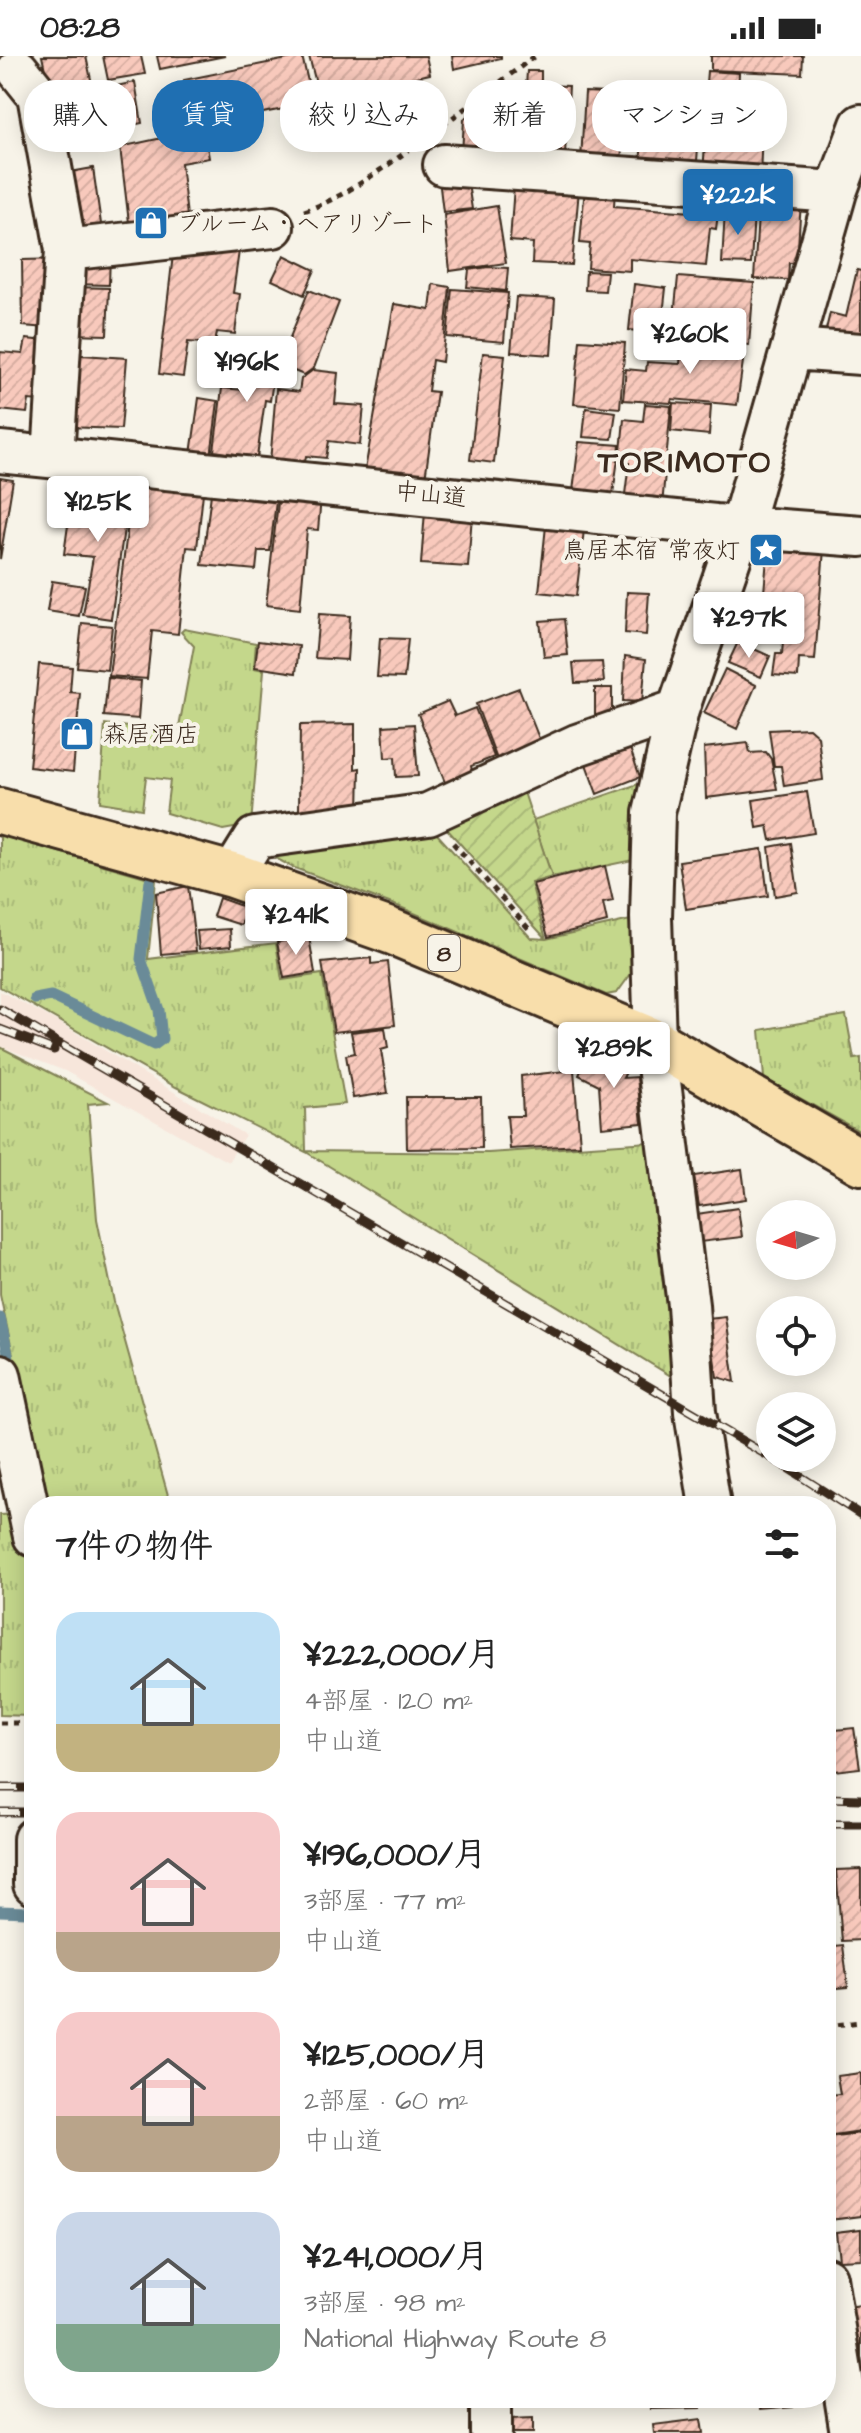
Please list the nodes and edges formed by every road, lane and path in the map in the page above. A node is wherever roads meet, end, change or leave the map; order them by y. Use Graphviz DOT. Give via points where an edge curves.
graph roads {
  1 [pos="11,65"];
  2 [pos="861,125"];
  3 [pos="444,165"];
  4 [pos="836,192"];
  5 [pos="273,227"];
  6 [pos="66,250"];
  7 [pos="793,349"];
  8 [pos="861,354"];
  9 [pos="0,452"];
  10 [pos="53,457"];
  11 [pos="741,527"];
  12 [pos="861,536"];
  13 [pos="678,710"];
  14 [pos="0,811"];
  15 [pos="428,814"];
  16 [pos="232,875"];
  17 [pos="529,929"];
  18 [pos="655,1042"];
  19 [pos="861,1162"];
  20 [pos="0,1375"];
  21 [pos="26,1496"];
  22 [pos="708,1496"];
  23 [pos="0,1723"];
  24 [pos="24,1723"];
  25 [pos="861,2022"];
  26 [pos="836,2025"];
  27 [pos="836,2340"];
  28 [pos="491,2408"];
  29 [pos="491,2433"];
  30 [pos="851,2433"];
  1 -- 6 [label="street" via="38,95"];
  2 -- 4 [label="street"];
  3 -- 4 [label="street"];
  4 -- 7 [label="street"];
  5 -- 6 [label="street"];
  6 -- 10 [label="street"];
  7 -- 8 [label="street"];
  7 -- 11 [label="street"];
  9 -- 10 [label="street, 中山道"];
  10 -- 11 [label="street, 中山道"];
  11 -- 12 [label="street, 中山道"];
  11 -- 13 [label="street"];
  13 -- 15 [label="street" via="577,745"];
  13 -- 18 [label="street" via="654,813"];
  14 -- 16 [label="highway, 8"];
  15 -- 16 [label="street" via="255,838"];
  15 -- 17 [label="path"];
  16 -- 18 [label="highway, 8" via="393,932"];
  18 -- 19 [label="highway, 8"];
  18 -- 22 [label="street"];
  20 -- 21 [label="street"];
  23 -- 24 [label="path"];
  25 -- 26 [label="path"];
  27 -- 30 [label="street"];
  28 -- 29 [label="street"];
}
